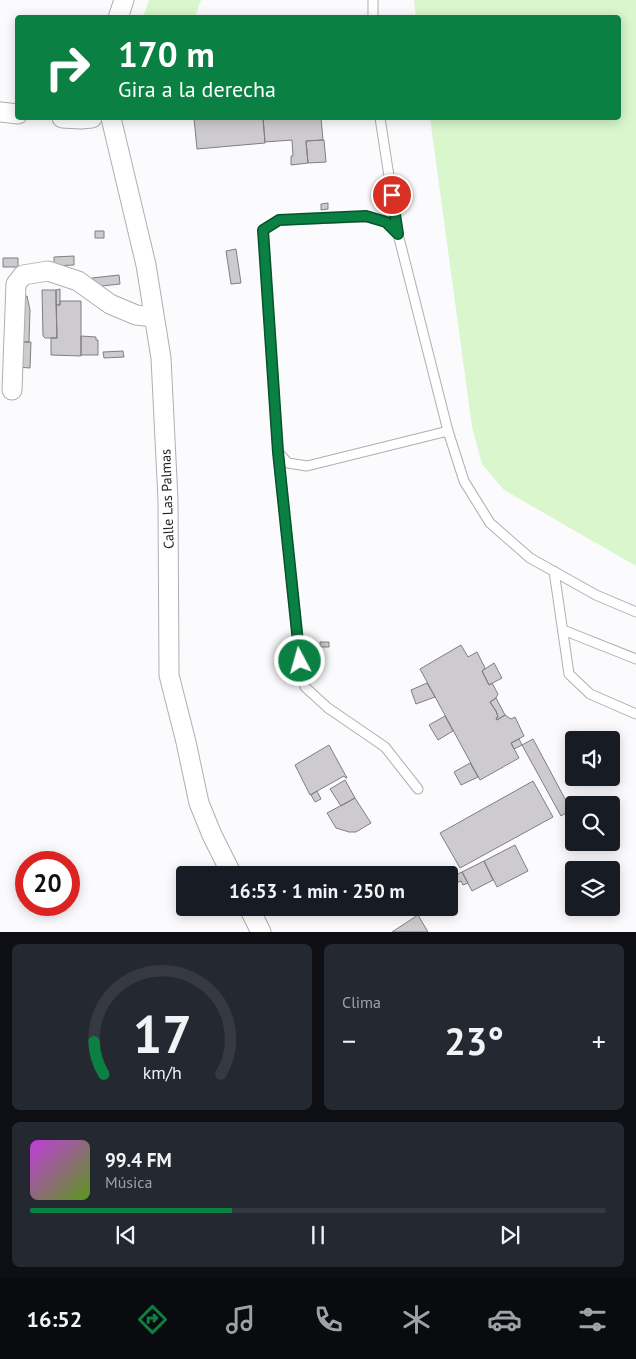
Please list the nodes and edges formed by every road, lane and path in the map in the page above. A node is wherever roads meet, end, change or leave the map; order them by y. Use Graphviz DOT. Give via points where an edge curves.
graph roads {
  1 [pos="124,0"];
  2 [pos="373,0"];
  3 [pos="119,15"];
  4 [pos="373,15"];
  5 [pos="0,112"];
  6 [pos="15,114"];
  7 [pos="111,120"];
  8 [pos="380,120"];
  9 [pos="398,234"];
  10 [pos="154,317"];
  11 [pos="12,390"];
  12 [pos="448,431"];
  13 [pos="278,452"];
  14 [pos="554,571"];
  15 [pos="636,612"];
  16 [pos="563,630"];
  17 [pos="636,659"];
  18 [pos="636,714"];
  19 [pos="418,789"];
  20 [pos="228,866"];
  21 [pos="253,916"];
  22 [pos="262,932"];
  1 -- 3 [label="street"];
  2 -- 4 [label="lane"];
  5 -- 6 [label="street"];
  7 -- 10 [label="street, Calle Las Palmas" via="146,265"];
  8 -- 9 [label="lane"];
  9 -- 12 [label="lane"];
  9 -- 13 [label="lane" via="386,222 366,216 279,220 263,230"];
  10 -- 11 [label="street" via="136,315 110,304 78,281 48,271 23,275 16,284"];
  10 -- 20 [label="street, Calle Las Palmas" via="161,358 168,500 168,675 199,803"];
  12 -- 13 [label="lane" via="307,466 288,463"];
  12 -- 14 [label="lane" via="464,481 490,523 530,558"];
  13 -- 19 [label="lane" via="305,687 328,708 385,747"];
  14 -- 15 [label="lane" via="596,595"];
  14 -- 16 [label="lane"];
  16 -- 17 [label="lane"];
  16 -- 18 [label="lane" via="570,674 590,694"];
  21 -- 22 [label="street"];
}
